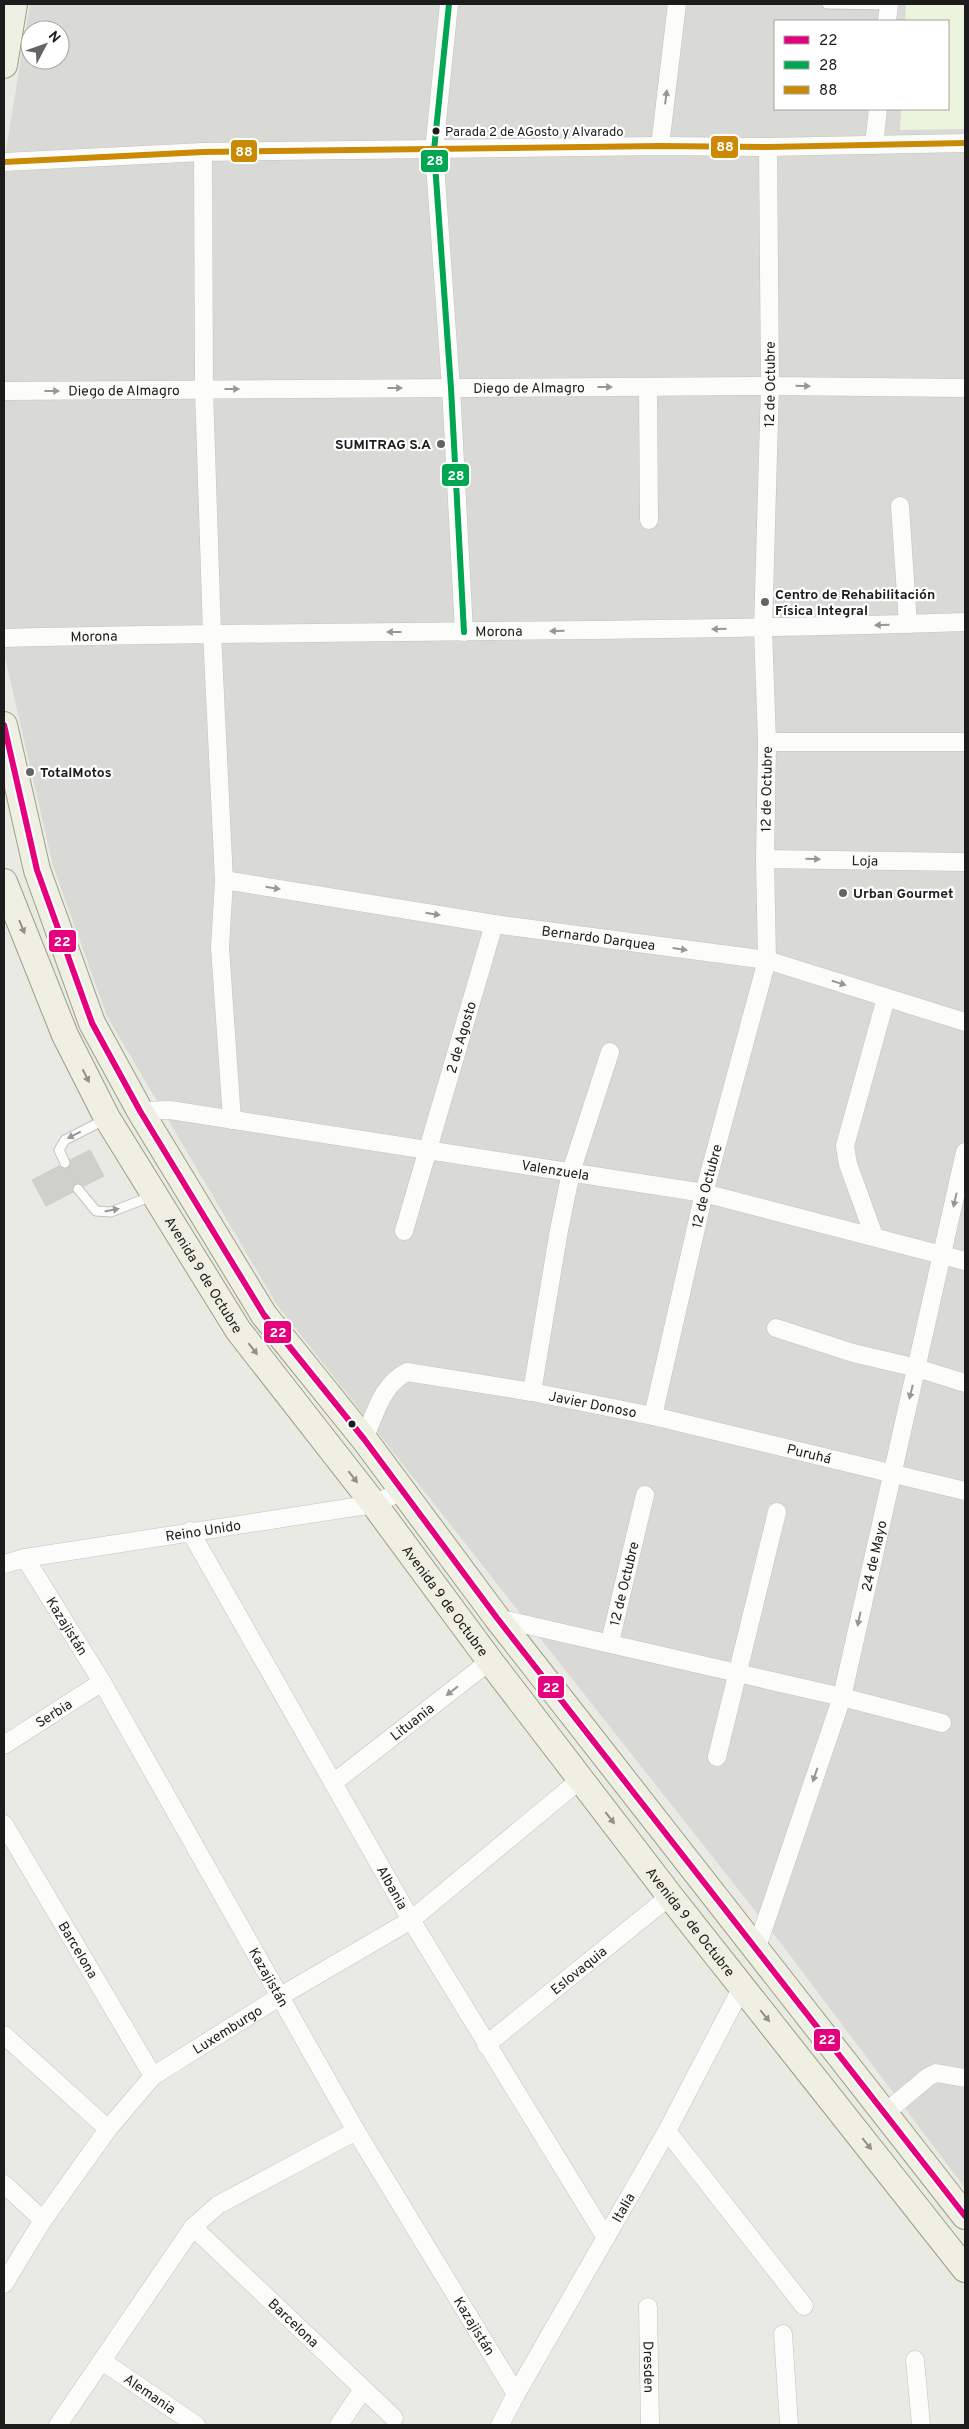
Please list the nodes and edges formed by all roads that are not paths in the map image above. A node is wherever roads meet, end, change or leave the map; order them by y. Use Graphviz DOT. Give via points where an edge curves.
graph roads {
  1 [pos="14,4"];
  2 [pos="449,4"];
  3 [pos="677,4"];
  4 [pos="827,4"];
  5 [pos="889,10"];
  6 [pos="4,65"];
  7 [pos="878,110"];
  8 [pos="965,143"];
  9 [pos="874,145"];
  10 [pos="660,146"];
  11 [pos="768,147"];
  12 [pos="434,150"];
  13 [pos="203,152"];
  14 [pos="4,162"];
  15 [pos="770,386"];
  16 [pos="648,387"];
  17 [pos="451,388"];
  18 [pos="965,388"];
  19 [pos="204,390"];
  20 [pos="4,391"];
  21 [pos="900,506"];
  22 [pos="648,520"];
  23 [pos="965,622"];
  24 [pos="908,624"];
  25 [pos="763,629"];
  26 [pos="464,632"];
  27 [pos="212,633"];
  28 [pos="4,638"];
  29 [pos="4,725"];
  30 [pos="767,742"];
  31 [pos="965,742"];
  32 [pos="765,859"];
  33 [pos="965,862"];
  34 [pos="224,880"];
  35 [pos="4,882"];
  36 [pos="494,924"];
  37 [pos="767,960"];
  38 [pos="886,998"];
  39 [pos="965,1022"];
  40 [pos="610,1052"];
  41 [pos="140,1111"];
  42 [pos="107,1118"];
  43 [pos="232,1120"];
  44 [pos="429,1150"];
  45 [pos="965,1152"];
  46 [pos="65,1162"];
  47 [pos="571,1172"];
  48 [pos="78,1189"];
  49 [pos="704,1193"];
  50 [pos="154,1195"];
  51 [pos="404,1231"];
  52 [pos="874,1236"];
  53 [pos="942,1254"];
  54 [pos="965,1261"];
  55 [pos="776,1328"];
  56 [pos="917,1368"];
  57 [pos="965,1383"];
  58 [pos="532,1392"];
  59 [pos="653,1416"];
  60 [pos="364,1439"];
  61 [pos="891,1474"];
  62 [pos="402,1491"];
  63 [pos="965,1491"];
  64 [pos="645,1495"];
  65 [pos="374,1504"];
  66 [pos="777,1512"];
  67 [pos="190,1531"];
  68 [pos="26,1558"];
  69 [pos="4,1564"];
  70 [pos="497,1618"];
  71 [pos="610,1642"];
  72 [pos="490,1661"];
  73 [pos="738,1672"];
  74 [pos="102,1682"];
  75 [pos="842,1697"];
  76 [pos="942,1723"];
  77 [pos="4,1745"];
  78 [pos="717,1757"];
  79 [pos="580,1779"];
  80 [pos="333,1783"];
  81 [pos="4,1824"];
  82 [pos="670,1896"];
  83 [pos="411,1920"];
  84 [pos="756,1950"];
  85 [pos="742,1987"];
  86 [pos="279,1997"];
  87 [pos="4,2035"];
  88 [pos="486,2045"];
  89 [pos="153,2076"];
  90 [pos="965,2078"];
  91 [pos="885,2113"];
  92 [pos="108,2130"];
  93 [pos="667,2130"];
  94 [pos="356,2131"];
  95 [pos="4,2184"];
  96 [pos="965,2216"];
  97 [pos="43,2220"];
  98 [pos="193,2227"];
  99 [pos="606,2238"];
  100 [pos="965,2269"];
  101 [pos="4,2284"];
  102 [pos="804,2306"];
  103 [pos="648,2308"];
  104 [pos="783,2334"];
  105 [pos="915,2360"];
  106 [pos="102,2361"];
  107 [pos="363,2389"];
  108 [pos="516,2394"];
  109 [pos="394,2418"];
  110 [pos="58,2425"];
  111 [pos="196,2425"];
  112 [pos="339,2425"];
  113 [pos="500,2425"];
  114 [pos="650,2425"];
  115 [pos="789,2425"];
  116 [pos="922,2425"];
  1 -- 6 [label="main road"];
  2 -- 12 [label="street"];
  10 -- 3 [label="street, one-way"];
  4 -- 5 [label="lane"];
  7 -- 9 [label="street"];
  8 -- 9 [label="street"];
  9 -- 11 [label="street"];
  10 -- 11 [label="street"];
  10 -- 12 [label="street"];
  11 -- 15 [label="street, 12 de Octubre"];
  12 -- 13 [label="street"];
  12 -- 17 [label="street"];
  13 -- 14 [label="street"];
  13 -- 19 [label="street"];
  15 -- 16 [label="street, Diego de Almagro"];
  15 -- 18 [label="street, Diego de Almagro, one-way"];
  15 -- 25 [label="street, 12 de Octubre"];
  17 -- 16 [label="street, Diego de Almagro, one-way"];
  16 -- 22 [label="street"];
  19 -- 17 [label="street, Diego de Almagro, one-way"];
  17 -- 26 [label="street"];
  20 -- 19 [label="street, Diego de Almagro, one-way"];
  19 -- 27 [label="street"];
  21 -- 24 [label="street"];
  23 -- 24 [label="street, Morona"];
  24 -- 25 [label="street, Morona, one-way"];
  25 -- 26 [label="street, Morona, one-way"];
  25 -- 30 [label="street, 12 de Octubre"];
  26 -- 27 [label="street, Morona, one-way"];
  27 -- 28 [label="street, Morona"];
  27 -- 34 [label="street"];
  29 -- 41 [label="main road" via="44,888 92,1023"];
  30 -- 31 [label="street"];
  30 -- 32 [label="street, 12 de Octubre"];
  32 -- 33 [label="street, Loja, one-way"];
  32 -- 37 [label="street, 12 de Octubre"];
  34 -- 36 [label="street, Bernardo Darquea, one-way"];
  34 -- 43 [label="street" via="220,947"];
  35 -- 42 [label="main road, Avenida 9 de Octubre, one-way" via="65,1035"];
  36 -- 37 [label="street, Bernardo Darquea, one-way"];
  36 -- 44 [label="street, 2 de Agosto"];
  37 -- 38 [label="street, Bernardo Darquea, one-way"];
  37 -- 49 [label="street, 12 de Octubre"];
  38 -- 39 [label="street, Bernardo Darquea"];
  38 -- 52 [label="street" via="845,1146 848,1164"];
  40 -- 47 [label="street"];
  41 -- 43 [label="street, Valenzuela" via="170,1110"];
  41 -- 60 [label="main road" via="264,1315"];
  42 -- 46 [label="lane, one-way" via="65,1140 59,1150"];
  42 -- 50 [label="main road, Avenida 9 de Octubre"];
  43 -- 44 [label="street, Valenzuela"];
  44 -- 47 [label="street, Valenzuela"];
  44 -- 51 [label="street, 2 de Agosto"];
  45 -- 53 [label="street, 24 de Mayo, one-way"];
  47 -- 49 [label="street, Valenzuela"];
  47 -- 58 [label="street" via="558,1230"];
  48 -- 50 [label="lane, one-way" via="96,1211 111,1212"];
  49 -- 52 [label="street, Valenzuela"];
  49 -- 59 [label="street, 12 de Octubre"];
  50 -- 65 [label="main road, Avenida 9 de Octubre, one-way" via="238,1330"];
  52 -- 53 [label="street, Valenzuela"];
  53 -- 54 [label="street, Valenzuela"];
  53 -- 56 [label="street, 24 de Mayo"];
  55 -- 56 [label="street" via="853,1353"];
  56 -- 57 [label="street"];
  56 -- 61 [label="street, 24 de Mayo, one-way"];
  58 -- 59 [label="street, Javier Donoso"];
  58 -- 60 [label="street, Javier Donoso" via="406,1372 386,1388"];
  59 -- 61 [label="street, Puruhá"];
  60 -- 62 [label="main road"];
  61 -- 63 [label="street, Puruhá"];
  61 -- 75 [label="street, 24 de Mayo, one-way"];
  62 -- 65 [label="street, Reino Unido"];
  62 -- 70 [label="main road"];
  64 -- 71 [label="street, 12 de Octubre"];
  65 -- 67 [label="street, Reino Unido"];
  65 -- 72 [label="main road, Avenida 9 de Octubre"];
  66 -- 73 [label="street"];
  67 -- 68 [label="street, Reino Unido"];
  67 -- 80 [label="street, Albania"];
  68 -- 69 [label="street, Reino Unido"];
  68 -- 74 [label="street, Kazajistán"];
  70 -- 71 [label="street"];
  70 -- 84 [label="main road"];
  71 -- 73 [label="street"];
  72 -- 79 [label="main road, Avenida 9 de Octubre"];
  72 -- 80 [label="street, Lituania, one-way"];
  73 -- 75 [label="street"];
  73 -- 78 [label="street"];
  74 -- 77 [label="street, Serbia"];
  74 -- 86 [label="street, Kazajistán"];
  75 -- 76 [label="street"];
  75 -- 84 [label="street, 24 de Mayo, one-way"];
  79 -- 82 [label="main road, Avenida 9 de Octubre, one-way"];
  79 -- 83 [label="street, Luxemburgo"];
  80 -- 83 [label="street, Albania"];
  81 -- 89 [label="street, Barcelona"];
  82 -- 85 [label="main road, Avenida 9 de Octubre"];
  82 -- 88 [label="street, Eslovaquia"];
  83 -- 86 [label="street, Luxemburgo"];
  83 -- 88 [label="street, Albania"];
  84 -- 91 [label="main road"];
  85 -- 93 [label="street, Italia"];
  85 -- 100 [label="main road, Avenida 9 de Octubre, one-way"];
  86 -- 89 [label="street, Luxemburgo"];
  86 -- 94 [label="street, Kazajistán"];
  87 -- 92 [label="street"];
  88 -- 99 [label="street, Albania"];
  89 -- 92 [label="street, Luxemburgo"];
  90 -- 91 [label="street" via="936,2073"];
  91 -- 96 [label="main road"];
  92 -- 97 [label="street, Luxemburgo"];
  93 -- 99 [label="street, Italia"];
  93 -- 102 [label="street"];
  94 -- 98 [label="street" via="218,2205"];
  94 -- 108 [label="street, Kazajistán"];
  95 -- 97 [label="street"];
  97 -- 101 [label="street, Luxemburgo"];
  98 -- 106 [label="street"];
  98 -- 107 [label="street, Barcelona"];
  99 -- 108 [label="street, Italia"];
  103 -- 114 [label="street, Dresden"];
  104 -- 115 [label="street"];
  105 -- 116 [label="street"];
  106 -- 110 [label="street"];
  106 -- 111 [label="street, Alemania"];
  107 -- 109 [label="street, Barcelona"];
  107 -- 112 [label="street"];
  108 -- 113 [label="street, Italia"];
}
